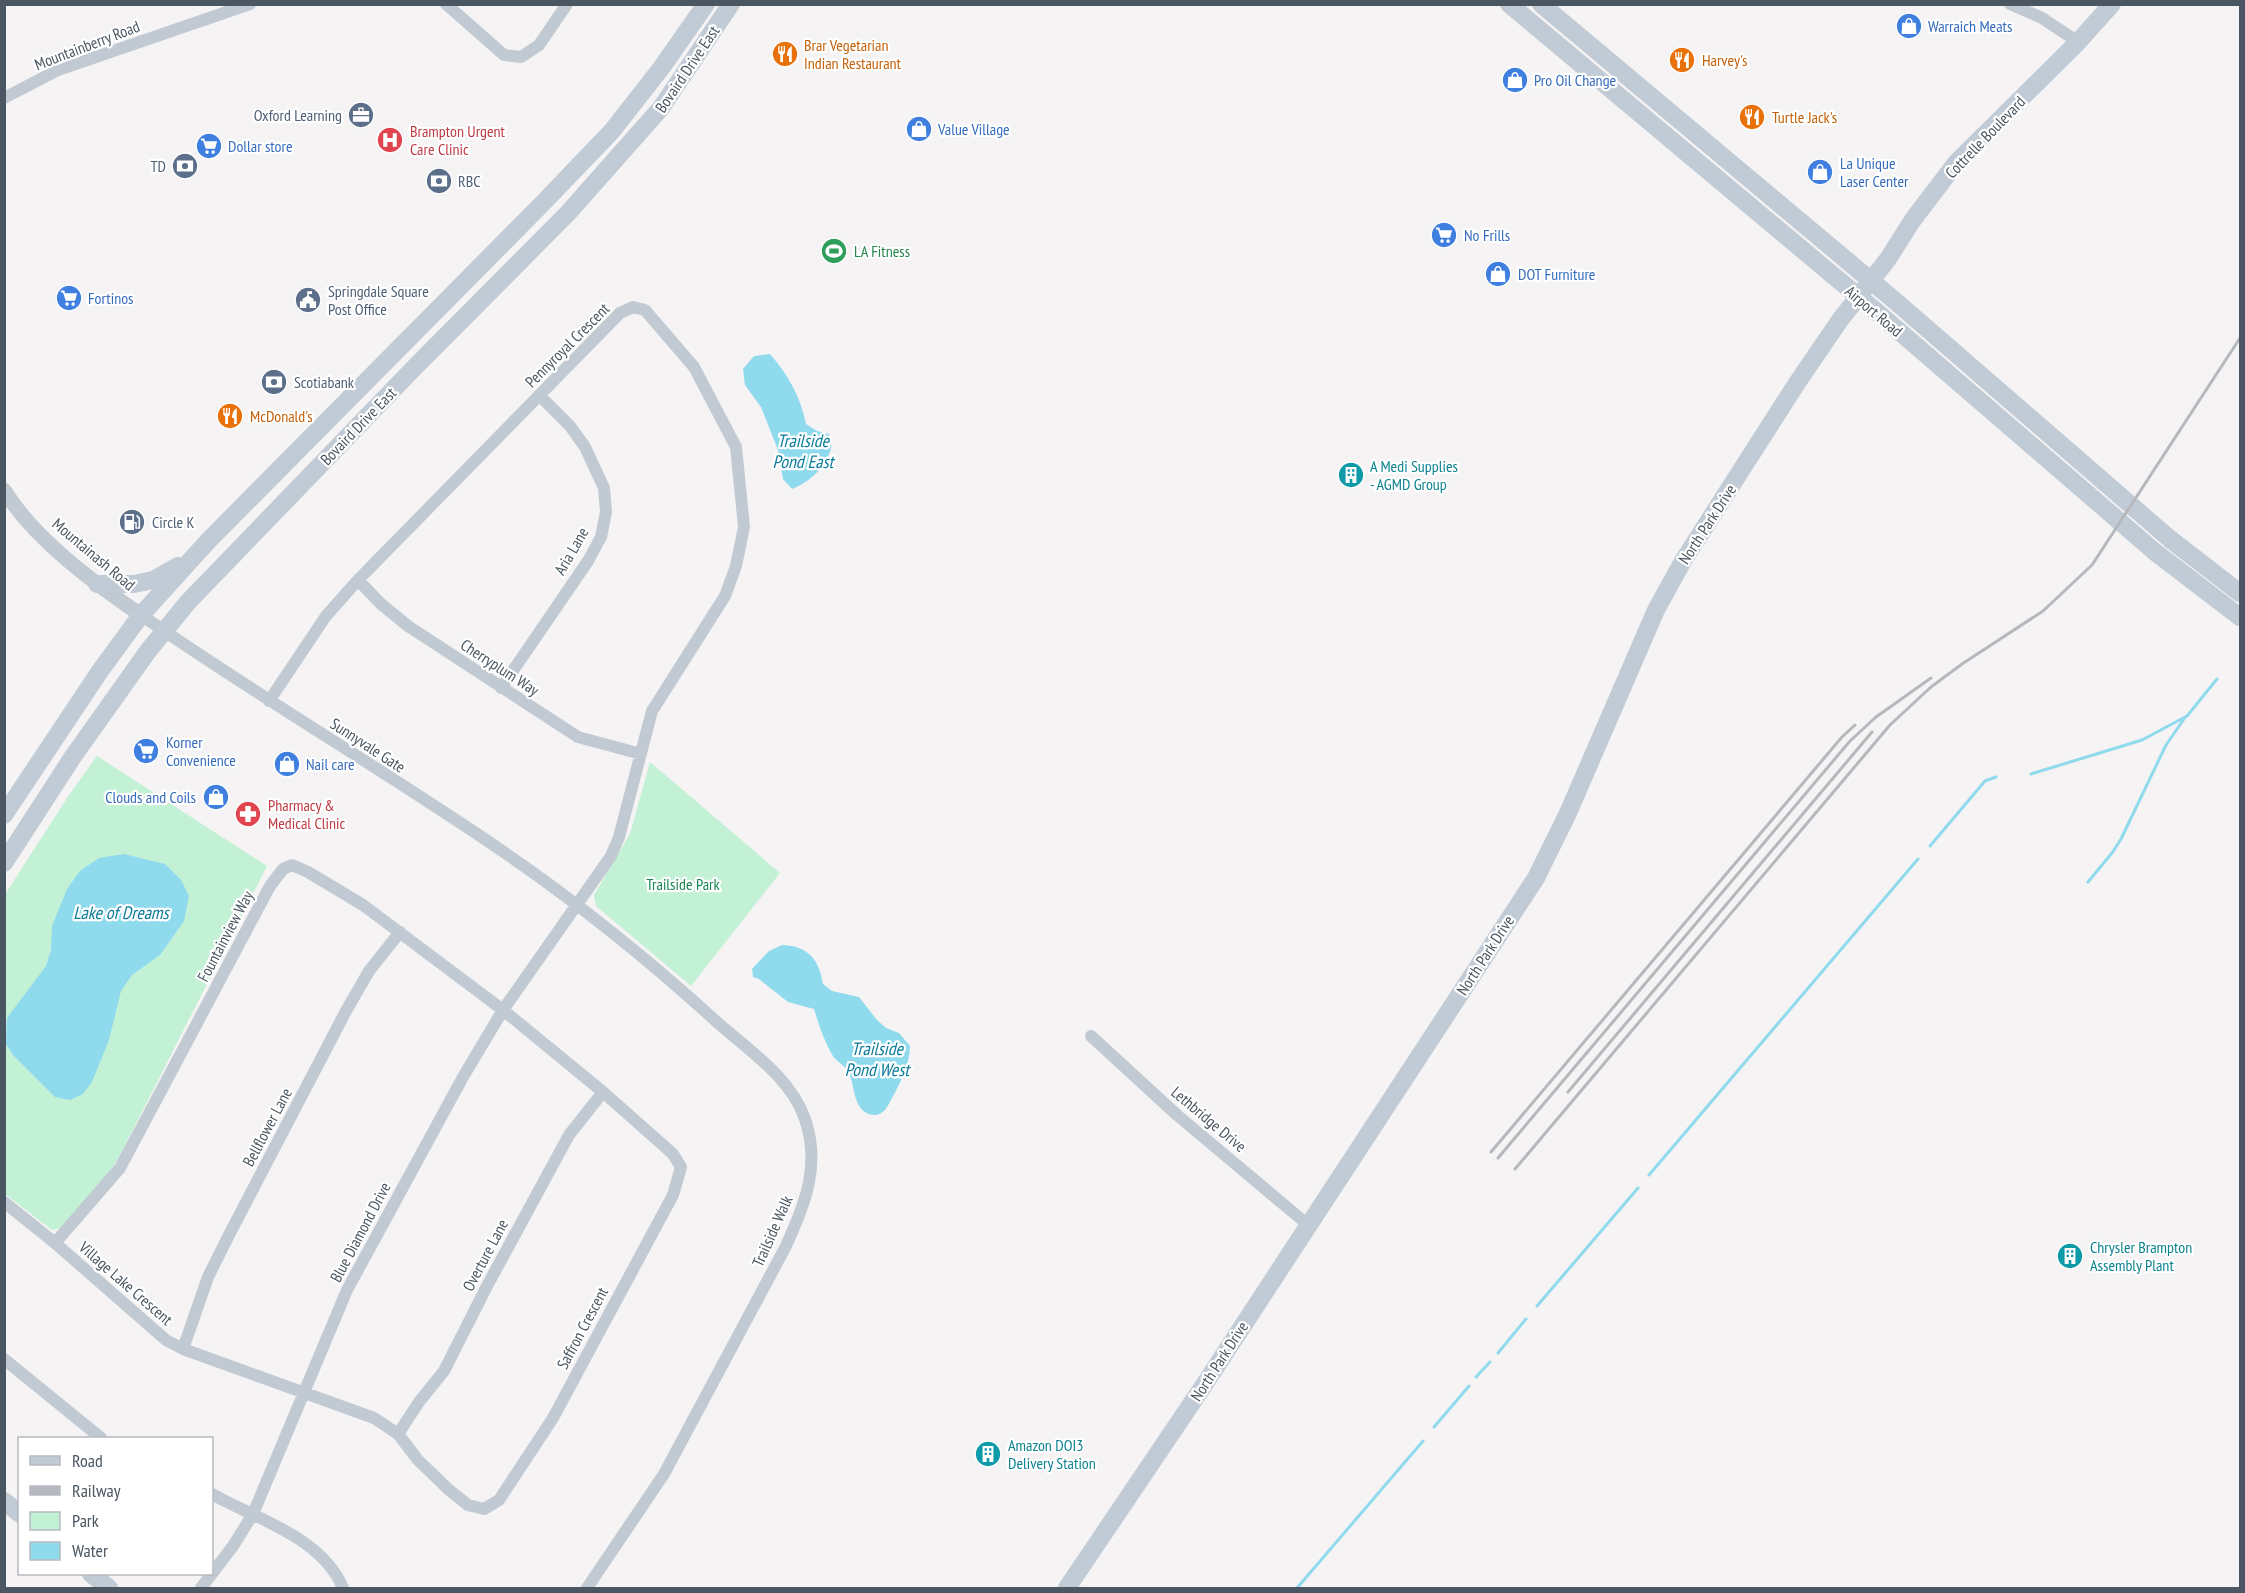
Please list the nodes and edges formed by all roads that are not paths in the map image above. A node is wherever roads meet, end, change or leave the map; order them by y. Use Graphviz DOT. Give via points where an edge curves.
graph roads {
  1 [pos="250,4"];
  2 [pos="446,4"];
  3 [pos="567,4"];
  4 [pos="706,4"];
  5 [pos="731,4"];
  6 [pos="1509,4"];
  7 [pos="1541,4"];
  8 [pos="2010,4"];
  9 [pos="2112,4"];
  10 [pos="2078,42"];
  11 [pos="4,98"];
  12 [pos="541,205"];
  13 [pos="550,232"];
  14 [pos="1871,281"];
  15 [pos="1858,297"];
  16 [pos="539,396"];
  17 [pos="4,490"];
  18 [pos="193,557"];
  19 [pos="358,580"];
  20 [pos="97,584"];
  21 [pos="2241,593"];
  22 [pos="141,615"];
  23 [pos="2241,617"];
  24 [pos="164,631"];
  25 [pos="501,688"];
  26 [pos="269,701"];
  27 [pos="641,754"];
  28 [pos="4,815"];
  29 [pos="4,863"];
  30 [pos="576,906"];
  31 [pos="400,932"];
  32 [pos="503,1010"];
  33 [pos="1091,1036"];
  34 [pos="603,1092"];
  35 [pos="4,1202"];
  36 [pos="1307,1224"];
  37 [pos="55,1243"];
  38 [pos="183,1349"];
  39 [pos="4,1359"];
  40 [pos="305,1393"];
  41 [pos="398,1434"];
  42 [pos="99,1437"];
  43 [pos="213,1494"];
  44 [pos="4,1501"];
  45 [pos="18,1512"];
  46 [pos="253,1514"];
  47 [pos="213,1572"];
  48 [pos="92,1575"];
  49 [pos="211,1575"];
  50 [pos="109,1588"];
  51 [pos="201,1588"];
  52 [pos="343,1588"];
  53 [pos="587,1588"];
  54 [pos="1067,1588"];
  1 -- 11 [label="street, Mountainberry Road" via="58,70"];
  2 -- 3 [label="street" via="504,55 522,57 539,45"];
  4 -- 12 [label="main road, Bovaird Drive East" via="662,68 612,130"];
  5 -- 13 [label="main road, Bovaird Drive East" via="645,129"];
  6 -- 15 [label="main road, Airport Road"];
  7 -- 14 [label="main road, Airport Road"];
  8 -- 10 [label="street" via="2042,18"];
  9 -- 10 [label="main road, Cottrelle Boulevard"];
  10 -- 14 [label="main road, Cottrelle Boulevard" via="1956,163"];
  12 -- 13 [label="main road"];
  12 -- 18 [label="main road, Bovaird Drive East"];
  13 -- 24 [label="main road, Bovaird Drive East" via="262,524"];
  14 -- 15 [label="main road, Cottrelle Boulevard"];
  14 -- 21 [label="main road, Airport Road" via="2154,525"];
  15 -- 23 [label="main road, Airport Road" via="2155,552"];
  15 -- 36 [label="main road, North Park Drive" via="1797,383 1683,561 1656,610 1536,878"];
  16 -- 19 [label="street, Pennyroyal Crescent"];
  16 -- 25 [label="street, Aria Lane" via="585,447 604,488 606,512 601,537 588,561"];
  16 -- 27 [label="street, Pennyroyal Crescent" via="620,313 633,307 645,310 694,367 736,447 744,527 736,566 725,596 652,711"];
  17 -- 20 [label="street, Mountainash Road" via="53,547"];
  18 -- 20 [label="main road" via="153,580"];
  18 -- 22 [label="main road, Bovaird Drive East"];
  19 -- 25 [label="street, Cherryplum Way" via="408,626"];
  19 -- 26 [label="street, Pennyroyal Crescent" via="326,616"];
  20 -- 22 [label="street, Mountainash Road"];
  22 -- 24 [label="street, Sunnyvale Gate"];
  22 -- 28 [label="main road, Bovaird Drive East"];
  24 -- 26 [label="street, Sunnyvale Gate"];
  24 -- 29 [label="main road, Bovaird Drive East" via="72,759"];
  25 -- 27 [label="street, Cherryplum Way" via="578,737"];
  26 -- 30 [label="street, Sunnyvale Gate" via="493,845"];
  27 -- 30 [label="street, Pennyroyal Crescent" via="615,847"];
  30 -- 32 [label="street, Blue Diamond Drive"];
  30 -- 53 [label="street, Trailside Walk" via="622,940 788,1085 805,1118 812,1156 803,1207 786,1246 664,1474"];
  31 -- 32 [label="street, Fountainview Way"];
  31 -- 37 [label="street, Fountainview Way" via="308,872 291,865 283,869 270,886 120,1168"];
  31 -- 38 [label="street, Bellflower Lane" via="369,971 346,1011 230,1233 208,1277"];
  32 -- 34 [label="street, Saffron Crescent"];
  32 -- 40 [label="street, Blue Diamond Drive" via="462,1077 347,1290"];
  33 -- 36 [label="street, Lethbridge Drive" via="1177,1115"];
  34 -- 41 [label="street, Overture Lane" via="569,1135 444,1371"];
  34 -- 41 [label="street, Saffron Crescent" via="673,1154 681,1172 673,1195 553,1418 499,1500 484,1509 468,1505 448,1490"];
  35 -- 37 [label="street, Village Lake Crescent"];
  36 -- 54 [label="main road, North Park Drive"];
  37 -- 38 [label="street, Village Lake Crescent" via="166,1340"];
  38 -- 40 [label="street, Village Lake Crescent"];
  39 -- 42 [label="street"];
  40 -- 41 [label="street, Saffron Crescent" via="374,1418"];
  40 -- 46 [label="street, Blue Diamond Drive"];
  43 -- 46 [label="street"];
  44 -- 45 [label="main road"];
  46 -- 47 [label="street, Blue Diamond Drive"];
  46 -- 52 [label="street" via="322,1557"];
  48 -- 50 [label="main road"];
  49 -- 51 [label="street, Blue Diamond Drive"];
}
